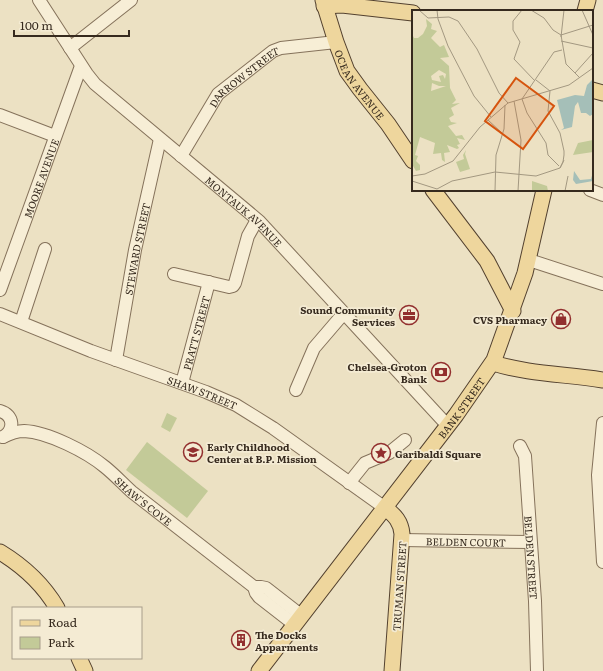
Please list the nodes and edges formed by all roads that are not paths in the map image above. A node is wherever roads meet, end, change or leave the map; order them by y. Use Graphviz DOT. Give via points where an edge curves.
graph roads {
  1 [pos="39,0"];
  2 [pos="131,0"];
  3 [pos="588,0"];
  4 [pos="323,3"];
  5 [pos="585,10"];
  6 [pos="412,13"];
  7 [pos="336,42"];
  8 [pos="70,48"];
  9 [pos="81,66"];
  10 [pos="593,90"];
  11 [pos="603,93"];
  12 [pos="0,115"];
  13 [pos="55,136"];
  14 [pos="160,139"];
  15 [pos="181,156"];
  16 [pos="412,160"];
  17 [pos="434,191"];
  18 [pos="544,191"];
  19 [pos="593,191"];
  20 [pos="603,194"];
  21 [pos="257,220"];
  22 [pos="45,249"];
  23 [pos="529,260"];
  24 [pos="174,274"];
  25 [pos="209,282"];
  26 [pos="603,284"];
  27 [pos="0,290"];
  28 [pos="513,311"];
  29 [pos="344,313"];
  30 [pos="0,314"];
  31 [pos="21,322"];
  32 [pos="116,360"];
  33 [pos="493,363"];
  34 [pos="603,380"];
  35 [pos="182,383"];
  36 [pos="296,390"];
  37 [pos="5,414"];
  38 [pos="603,423"];
  39 [pos="448,426"];
  40 [pos="24,431"];
  41 [pos="2,438"];
  42 [pos="405,440"];
  43 [pos="520,446"];
  44 [pos="349,483"];
  45 [pos="385,508"];
  46 [pos="402,540"];
  47 [pos="530,542"];
  48 [pos="0,552"];
  49 [pos="603,562"];
  50 [pos="56,607"];
  51 [pos="298,620"];
  52 [pos="79,659"];
  53 [pos="85,671"];
  54 [pos="259,671"];
  55 [pos="392,671"];
  56 [pos="537,671"];
  1 -- 8 [label="street, MONTAUK AVENUE"];
  2 -- 8 [label="street"];
  3 -- 5 [label="main road"];
  4 -- 6 [label="main road"];
  4 -- 7 [label="main road, OCEAN AVENUE"];
  7 -- 15 [label="street, DARROW STREET" via="273,51 218,94"];
  7 -- 16 [label="main road, OCEAN AVENUE" via="350,76"];
  8 -- 9 [label="street, MONTAUK AVENUE"];
  9 -- 13 [label="street, MOORE AVENUE"];
  9 -- 14 [label="street, MONTAUK AVENUE" via="99,89"];
  10 -- 11 [label="main road"];
  12 -- 13 [label="street"];
  13 -- 27 [label="street, MOORE AVENUE"];
  14 -- 15 [label="street, MONTAUK AVENUE"];
  14 -- 32 [label="street, STEWARD STREET" via="135,250"];
  15 -- 21 [label="street, MONTAUK AVENUE"];
  17 -- 28 [label="main road" via="486,261"];
  18 -- 23 [label="main road, BANK STREET"];
  19 -- 20 [label="street"];
  21 -- 25 [label="street" via="248,236 234,285 230,287"];
  21 -- 29 [label="street, MONTAUK AVENUE"];
  22 -- 31 [label="street"];
  23 -- 26 [label="street"];
  23 -- 28 [label="main road, BANK STREET"];
  24 -- 25 [label="street"];
  25 -- 35 [label="street, PRATT STREET"];
  28 -- 33 [label="main road, BANK STREET"];
  29 -- 36 [label="street" via="314,348"];
  29 -- 39 [label="street, MONTAUK AVENUE"];
  30 -- 31 [label="street, SHAW STREET"];
  31 -- 32 [label="street, SHAW STREET"];
  32 -- 35 [label="street, SHAW STREET"];
  33 -- 34 [label="main road" via="510,368"];
  33 -- 39 [label="main road, BANK STREET"];
  35 -- 44 [label="street, SHAW STREET" via="221,398 251,414"];
  37 -- 40 [label="street, SHAW'S COVE"];
  37 -- 41 [label="street" via="12,425"];
  38 -- 49 [label="street" via="598,475"];
  39 -- 45 [label="main road, BANK STREET"];
  40 -- 41 [label="street, SHAW'S COVE"];
  40 -- 51 [label="street, SHAW'S COVE" via="52,438 92,458 254,587 266,588"];
  42 -- 44 [label="street" via="389,453 365,463"];
  43 -- 47 [label="street, BELDEN STREET" via="525,456"];
  44 -- 45 [label="street, SHAW STREET"];
  45 -- 46 [label="main road, TRUMAN STREET" via="400,523"];
  45 -- 51 [label="main road, BANK STREET"];
  46 -- 47 [label="street, BELDEN COURT"];
  46 -- 55 [label="main road, TRUMAN STREET"];
  47 -- 56 [label="street, BELDEN STREET"];
  48 -- 50 [label="main road" via="34,578"];
  51 -- 54 [label="main road, BANK STREET"];
  52 -- 53 [label="main road"];
}
